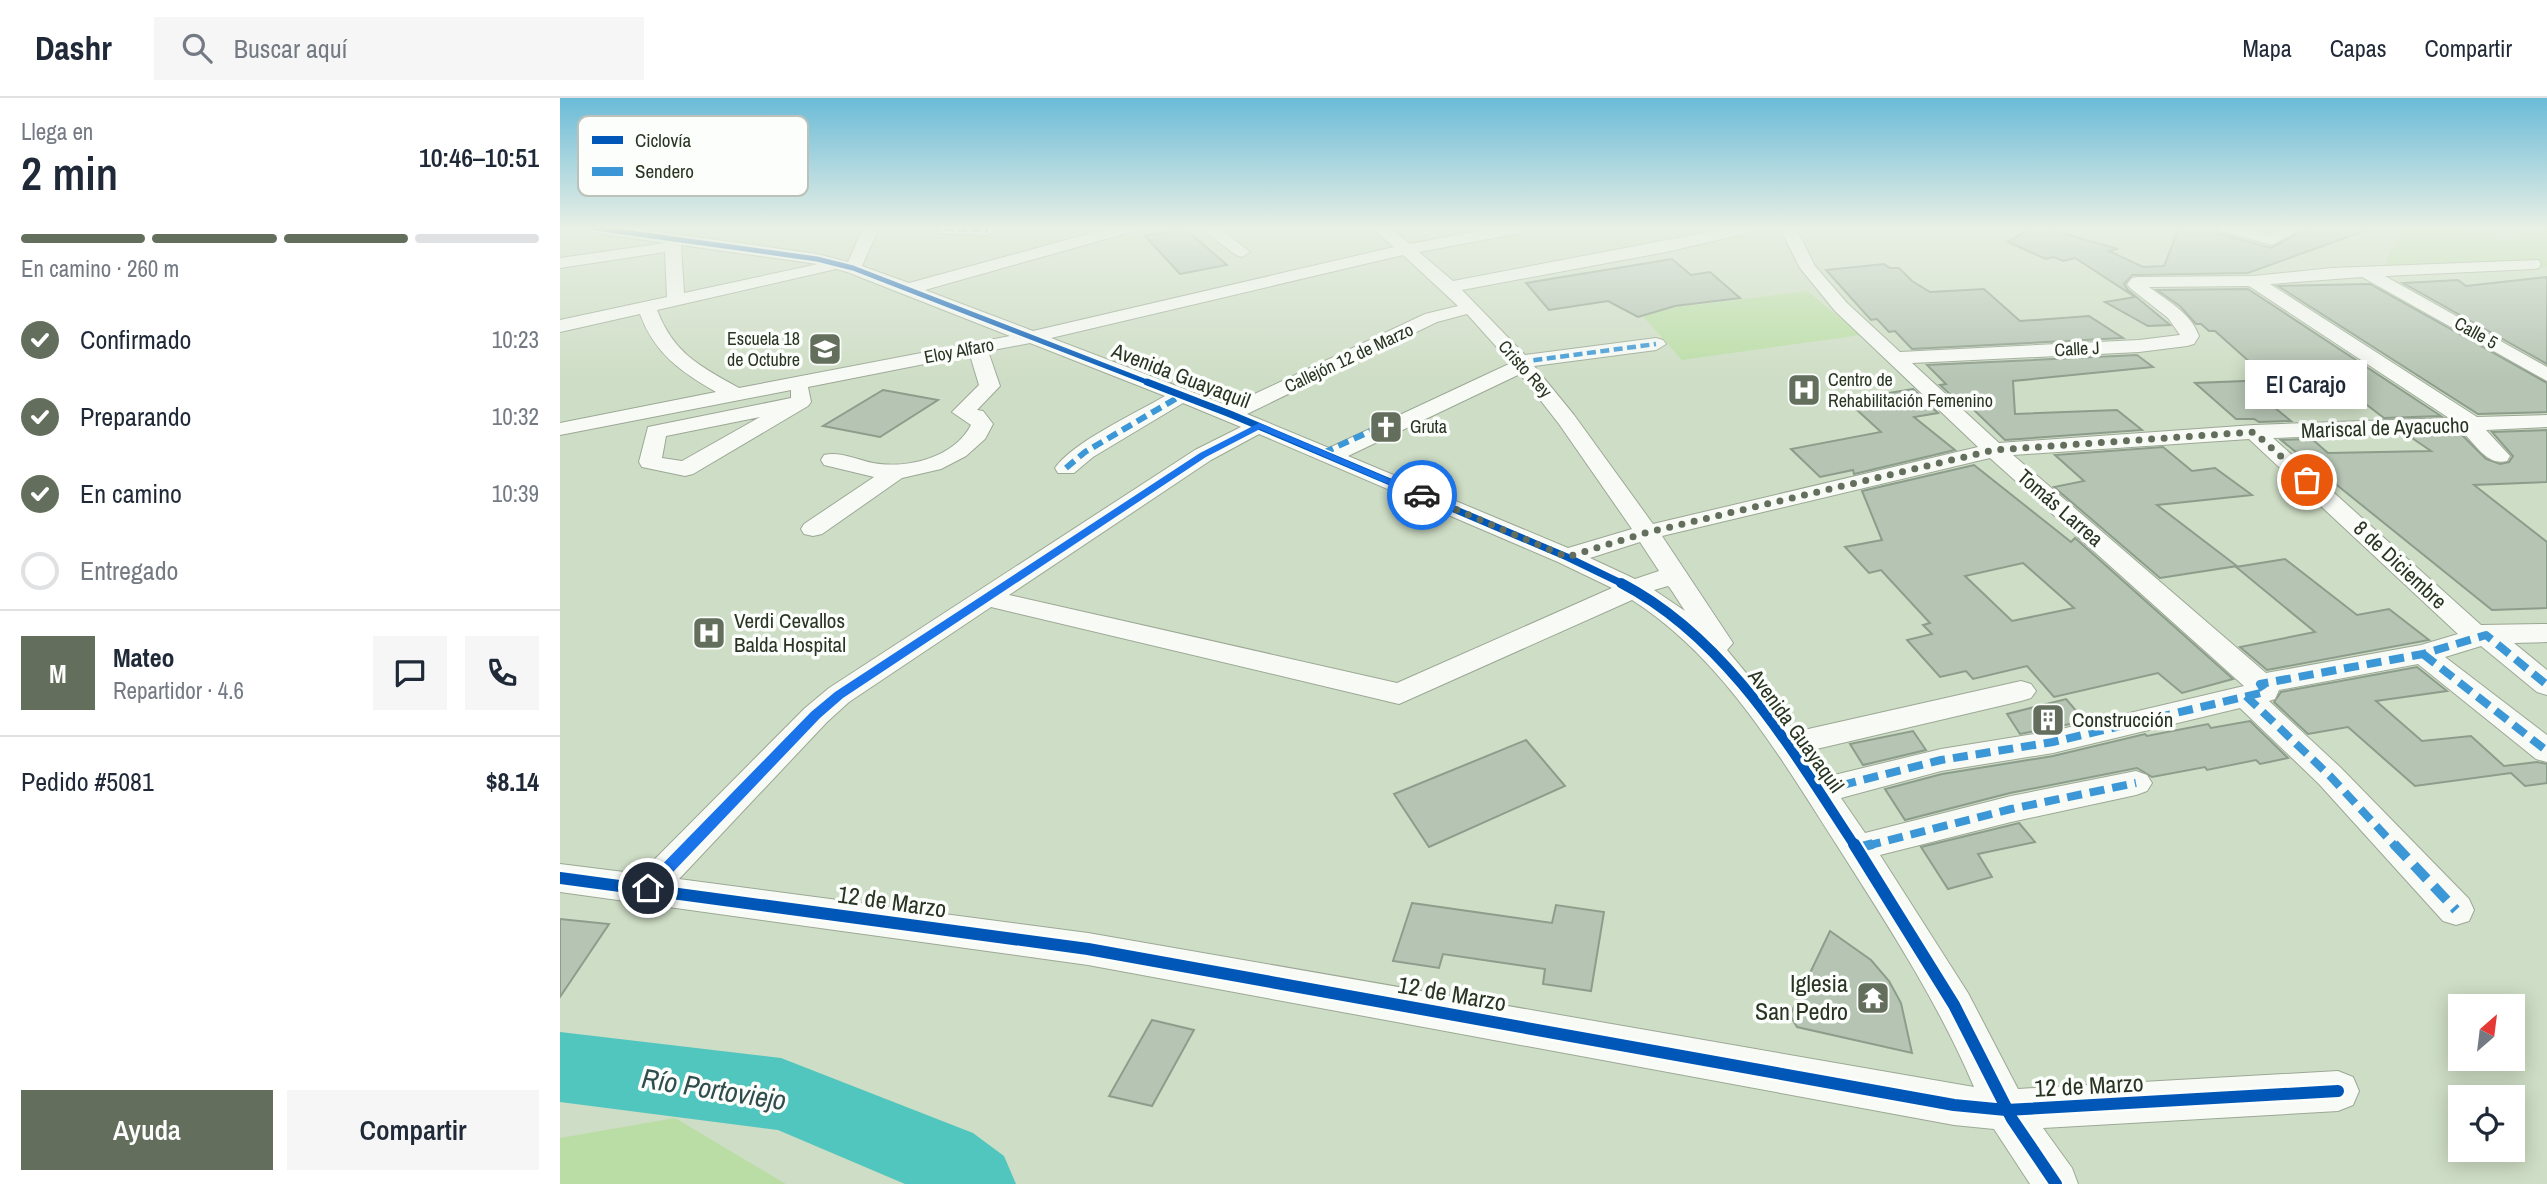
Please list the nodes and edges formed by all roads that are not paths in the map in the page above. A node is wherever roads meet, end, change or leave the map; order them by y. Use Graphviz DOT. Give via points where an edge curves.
graph roads {
  1 [pos="673,279"];
  2 [pos="787,279"];
  3 [pos="881,279"];
  4 [pos="945,279"];
  5 [pos="1281,279"];
  6 [pos="1441,279"];
  7 [pos="1495,279"];
  8 [pos="1816,279"];
  9 [pos="2276,279"];
  10 [pos="2378,279"];
  11 [pos="2253,281"];
  12 [pos="1450,287"];
  13 [pos="908,289"];
  14 [pos="676,302"];
  15 [pos="647,308"];
  16 [pos="1470,308"];
  17 [pos="560,326"];
  18 [pos="1032,337"];
  19 [pos="1656,344"];
  20 [pos="977,348"];
  21 [pos="1894,358"];
  22 [pos="1521,364"];
  23 [pos="2547,375"];
  24 [pos="801,392"];
  25 [pos="736,394"];
  26 [pos="1182,395"];
  27 [pos="1230,414"];
  28 [pos="2547,421"];
  29 [pos="2472,425"];
  30 [pos="1259,426"];
  31 [pos="560,429"];
  32 [pos="2254,432"];
  33 [pos="1994,450"];
  34 [pos="1326,454"];
  35 [pos="2499,456"];
  36 [pos="832,460"];
  37 [pos="1066,468"];
  38 [pos="897,472"];
  39 [pos="813,529"];
  40 [pos="1645,533"];
  41 [pos="1567,557"];
  42 [pos="1674,575"];
  43 [pos="1633,589"];
  44 [pos="987,598"];
  45 [pos="2547,633"];
  46 [pos="2486,635"];
  47 [pos="2423,654"];
  48 [pos="2547,685"];
  49 [pos="2253,690"];
  50 [pos="2021,691"];
  51 [pos="1759,704"];
  52 [pos="1788,745"];
  53 [pos="2547,751"];
  54 [pos="2136,783"];
  55 [pos="1819,791"];
  56 [pos="1857,848"];
  57 [pos="560,878"];
  58 [pos="648,888"];
  59 [pos="2456,910"];
  60 [pos="2338,1091"];
  61 [pos="2006,1110"];
  62 [pos="2056,1184"];
  1 -- 14 [label="street"];
  2 -- 14 [label="street"];
  3 -- 13 [label="street, Avenida Guayaquil"];
  4 -- 13 [label="street"];
  5 -- 18 [label="street, Eloy Alfaro"];
  6 -- 12 [label="street, Cristo Rey"];
  7 -- 12 [label="street"];
  8 -- 21 [label="street, Tomás Larrea"];
  9 -- 11 [label="street"];
  10 -- 23 [label="street, Calle 5"];
  11 -- 21 [label="street, Calle J" via="2137,282 2184,322 2190,336 2187,340"];
  11 -- 29 [label="street"];
  12 -- 16 [label="street, Cristo Rey"];
  13 -- 18 [label="street, Avenida Guayaquil"];
  14 -- 15 [label="street"];
  15 -- 17 [label="street"];
  15 -- 25 [label="street" via="665,349"];
  16 -- 22 [label="street, Cristo Rey"];
  16 -- 27 [label="street, Callejón 12 de Marzo" via="1431,318"];
  18 -- 20 [label="street, Eloy Alfaro"];
  18 -- 26 [label="street, Avenida Guayaquil"];
  19 -- 22 [label="street"];
  20 -- 24 [label="street, Eloy Alfaro"];
  20 -- 38 [label="street" via="990,386 963,412 982,424 979,435 954,455"];
  21 -- 33 [label="street, Tomás Larrea"];
  22 -- 34 [label="street"];
  22 -- 40 [label="street, Cristo Rey" via="1552,399"];
  24 -- 24 [label="street" via="685,469 650,462 656,432"];
  24 -- 25 [label="street, Eloy Alfaro"];
  25 -- 31 [label="street, Eloy Alfaro"];
  26 -- 27 [label="street, Avenida Guayaquil"];
  26 -- 37 [label="street"];
  27 -- 30 [label="street, Avenida Guayaquil"];
  28 -- 29 [label="street, Mariscal de Ayacucho"];
  29 -- 32 [label="street, Mariscal de Ayacucho" via="2392,428 2396,445 2314,448 2288,431"];
  29 -- 35 [label="street"];
  30 -- 34 [label="street, Avenida Guayaquil"];
  30 -- 44 [label="street" via="1203,455"];
  32 -- 33 [label="street, Mariscal de Ayacucho"];
  32 -- 46 [label="street, 8 de Diciembre" via="2472,632"];
  33 -- 40 [label="street, Mariscal de Ayacucho"];
  33 -- 49 [label="street, Tomás Larrea"];
  34 -- 41 [label="street, Avenida Guayaquil"];
  36 -- 38 [label="street"];
  38 -- 39 [label="street"];
  40 -- 41 [label="street, Mariscal de Ayacucho"];
  40 -- 42 [label="street, Cristo Rey"];
  41 -- 43 [label="street, Avenida Guayaquil"];
  42 -- 43 [label="street"];
  42 -- 51 [label="street, Cristo Rey"];
  43 -- 44 [label="street" via="1399,694"];
  43 -- 51 [label="street, Avenida Guayaquil" via="1704,644"];
  44 -- 58 [label="street" via="839,695"];
  45 -- 46 [label="street"];
  46 -- 47 [label="street"];
  46 -- 48 [label="street, 8 de Diciembre"];
  47 -- 49 [label="street"];
  47 -- 53 [label="street"];
  49 -- 55 [label="street" via="2053,741 1941,760"];
  49 -- 59 [label="street, Tomás Larrea"];
  50 -- 52 [label="street"];
  51 -- 52 [label="street, Avenida Guayaquil"];
  52 -- 55 [label="street, Avenida Guayaquil"];
  54 -- 56 [label="street"];
  55 -- 56 [label="street, Avenida Guayaquil"];
  56 -- 61 [label="street, Avenida Guayaquil" via="1973,1039"];
  57 -- 58 [label="street, 12 de Marzo"];
  58 -- 61 [label="street, 12 de Marzo" via="1088,949 1927,1101"];
  60 -- 61 [label="street, 12 de Marzo"];
  61 -- 62 [label="street, Avenida Guayaquil"];
}
